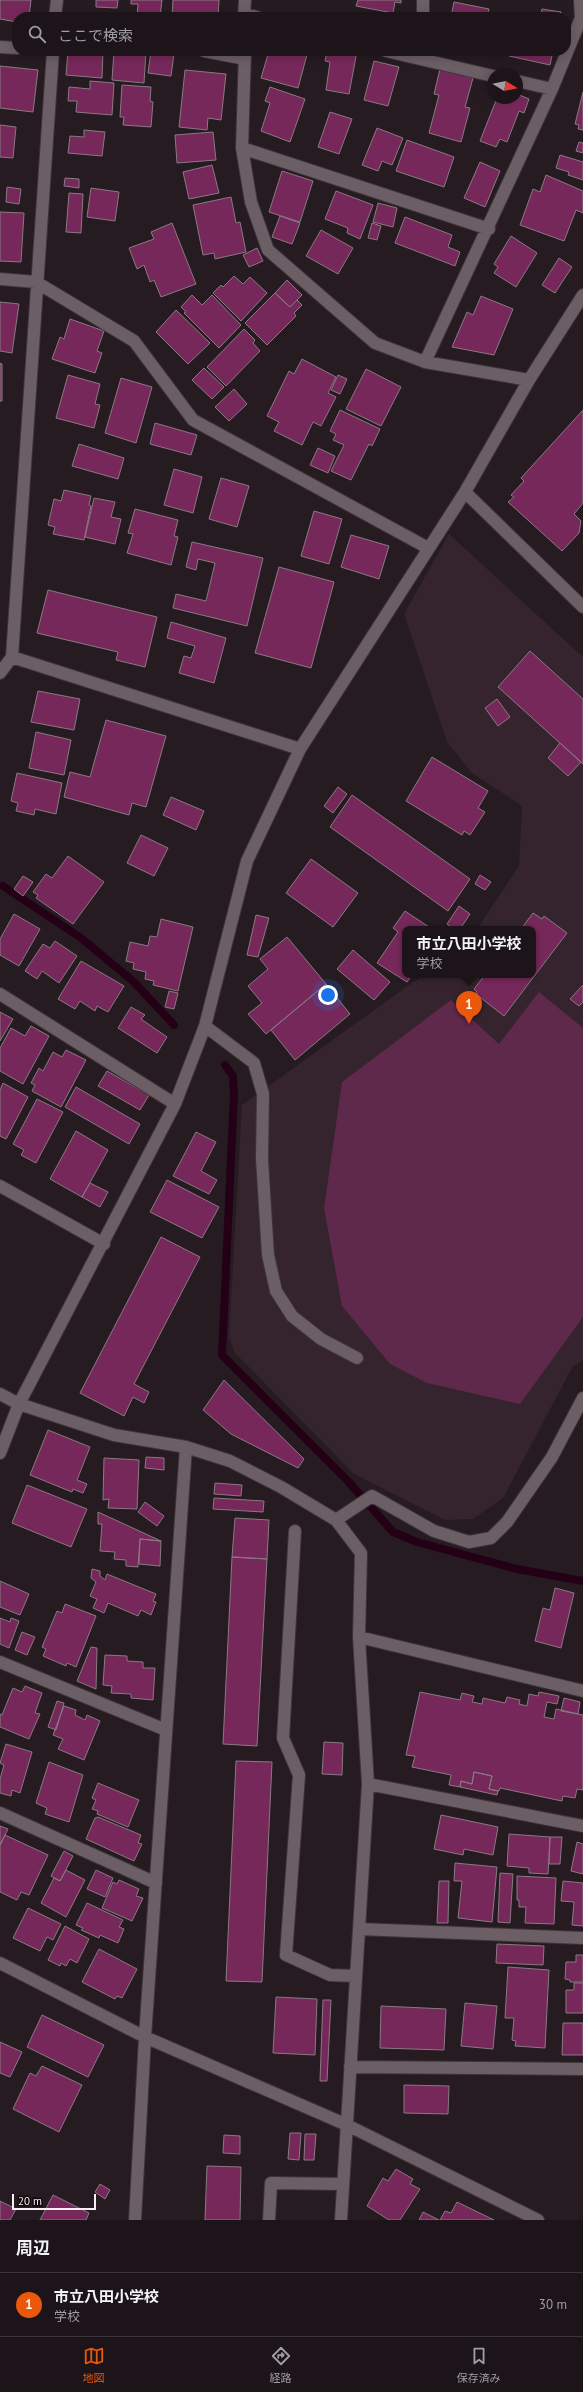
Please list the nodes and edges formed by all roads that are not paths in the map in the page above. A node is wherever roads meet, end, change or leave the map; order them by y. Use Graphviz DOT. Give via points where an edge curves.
graph roads {
  1 [pos="57,0"];
  2 [pos="245,0"];
  3 [pos="423,0"];
  4 [pos="580,0"];
  5 [pos="56,12"];
  6 [pos="244,12"];
  7 [pos="423,12"];
  8 [pos="571,41"];
  9 [pos="0,47"];
  10 [pos="12,48"];
  11 [pos="49,56"];
  12 [pos="245,56"];
  13 [pos="422,56"];
  14 [pos="565,56"];
  15 [pos="487,74"];
  16 [pos="523,83"];
  17 [pos="552,89"];
  18 [pos="242,148"];
  19 [pos="489,228"];
  20 [pos="0,278"];
  21 [pos="36,282"];
  22 [pos="583,295"];
  23 [pos="425,362"];
  24 [pos="529,380"];
  25 [pos="465,492"];
  26 [pos="428,548"];
  27 [pos="583,607"];
  28 [pos="12,657"];
  29 [pos="0,673"];
  30 [pos="300,749"];
  31 [pos="0,994"];
  32 [pos="206,1026"];
  33 [pos="175,1104"];
  34 [pos="0,1186"];
  35 [pos="104,1244"];
  36 [pos="357,1358"];
  37 [pos="0,1394"];
  38 [pos="583,1398"];
  39 [pos="19,1404"];
  40 [pos="186,1447"];
  41 [pos="0,1452"];
  42 [pos="336,1520"];
  43 [pos="295,1531"];
  44 [pos="360,1637"];
  45 [pos="0,1662"];
  46 [pos="583,1691"];
  47 [pos="166,1730"];
  48 [pos="368,1784"];
  49 [pos="0,1813"];
  50 [pos="583,1826"];
  51 [pos="156,1883"];
  52 [pos="359,1930"];
  53 [pos="583,1938"];
  54 [pos="0,1963"];
  55 [pos="356,1976"];
  56 [pos="145,2036"];
  57 [pos="350,2067"];
  58 [pos="583,2069"];
  59 [pos="347,2125"];
  60 [pos="343,2184"];
  61 [pos="135,2220"];
  62 [pos="270,2220"];
  63 [pos="341,2220"];
  64 [pos="538,2220"];
  1 -- 5 [label="street"];
  2 -- 6 [label="street"];
  3 -- 7 [label="street"];
  4 -- 8 [label="street" via="580,18"];
  9 -- 10 [label="street"];
  11 -- 21 [label="street"];
  12 -- 18 [label="street"];
  13 -- 15 [label="street"];
  14 -- 17 [label="street"];
  16 -- 17 [label="street"];
  17 -- 19 [label="street"];
  18 -- 19 [label="street"];
  18 -- 23 [label="street" via="251,202 268,250 375,343"];
  19 -- 23 [label="street"];
  20 -- 21 [label="street"];
  21 -- 26 [label="street" via="134,341 193,420"];
  21 -- 28 [label="street"];
  22 -- 24 [label="street"];
  23 -- 24 [label="street"];
  24 -- 25 [label="street"];
  25 -- 26 [label="street"];
  25 -- 27 [label="street"];
  26 -- 30 [label="street"];
  28 -- 29 [label="street"];
  28 -- 30 [label="street"];
  30 -- 32 [label="street" via="247,861"];
  31 -- 33 [label="street"];
  32 -- 33 [label="street"];
  32 -- 36 [label="street" via="254,1063 263,1094 262,1166 268,1255 276,1291 292,1316 321,1339"];
  33 -- 35 [label="street"];
  34 -- 35 [label="street"];
  35 -- 39 [label="street"];
  37 -- 39 [label="street"];
  38 -- 42 [label="street" via="552,1457 507,1522 491,1538 470,1542 434,1532 372,1496"];
  39 -- 40 [label="street" via="114,1435"];
  39 -- 41 [label="street"];
  40 -- 42 [label="street" via="230,1462 281,1487"];
  40 -- 47 [label="street"];
  42 -- 44 [label="street" via="362,1553"];
  43 -- 55 [label="street" via="283,1738 299,1775 286,1955 330,1975"];
  44 -- 46 [label="street"];
  44 -- 48 [label="street"];
  45 -- 47 [label="street"];
  47 -- 51 [label="street"];
  48 -- 50 [label="street"];
  48 -- 52 [label="street"];
  49 -- 51 [label="street"];
  51 -- 56 [label="street"];
  52 -- 53 [label="street"];
  52 -- 55 [label="street"];
  54 -- 56 [label="street"];
  55 -- 57 [label="street"];
  56 -- 59 [label="street"];
  56 -- 61 [label="street"];
  57 -- 58 [label="street"];
  57 -- 59 [label="street"];
  59 -- 60 [label="street"];
  59 -- 64 [label="street"];
  60 -- 62 [label="street" via="271,2183"];
  60 -- 63 [label="street"];
}
